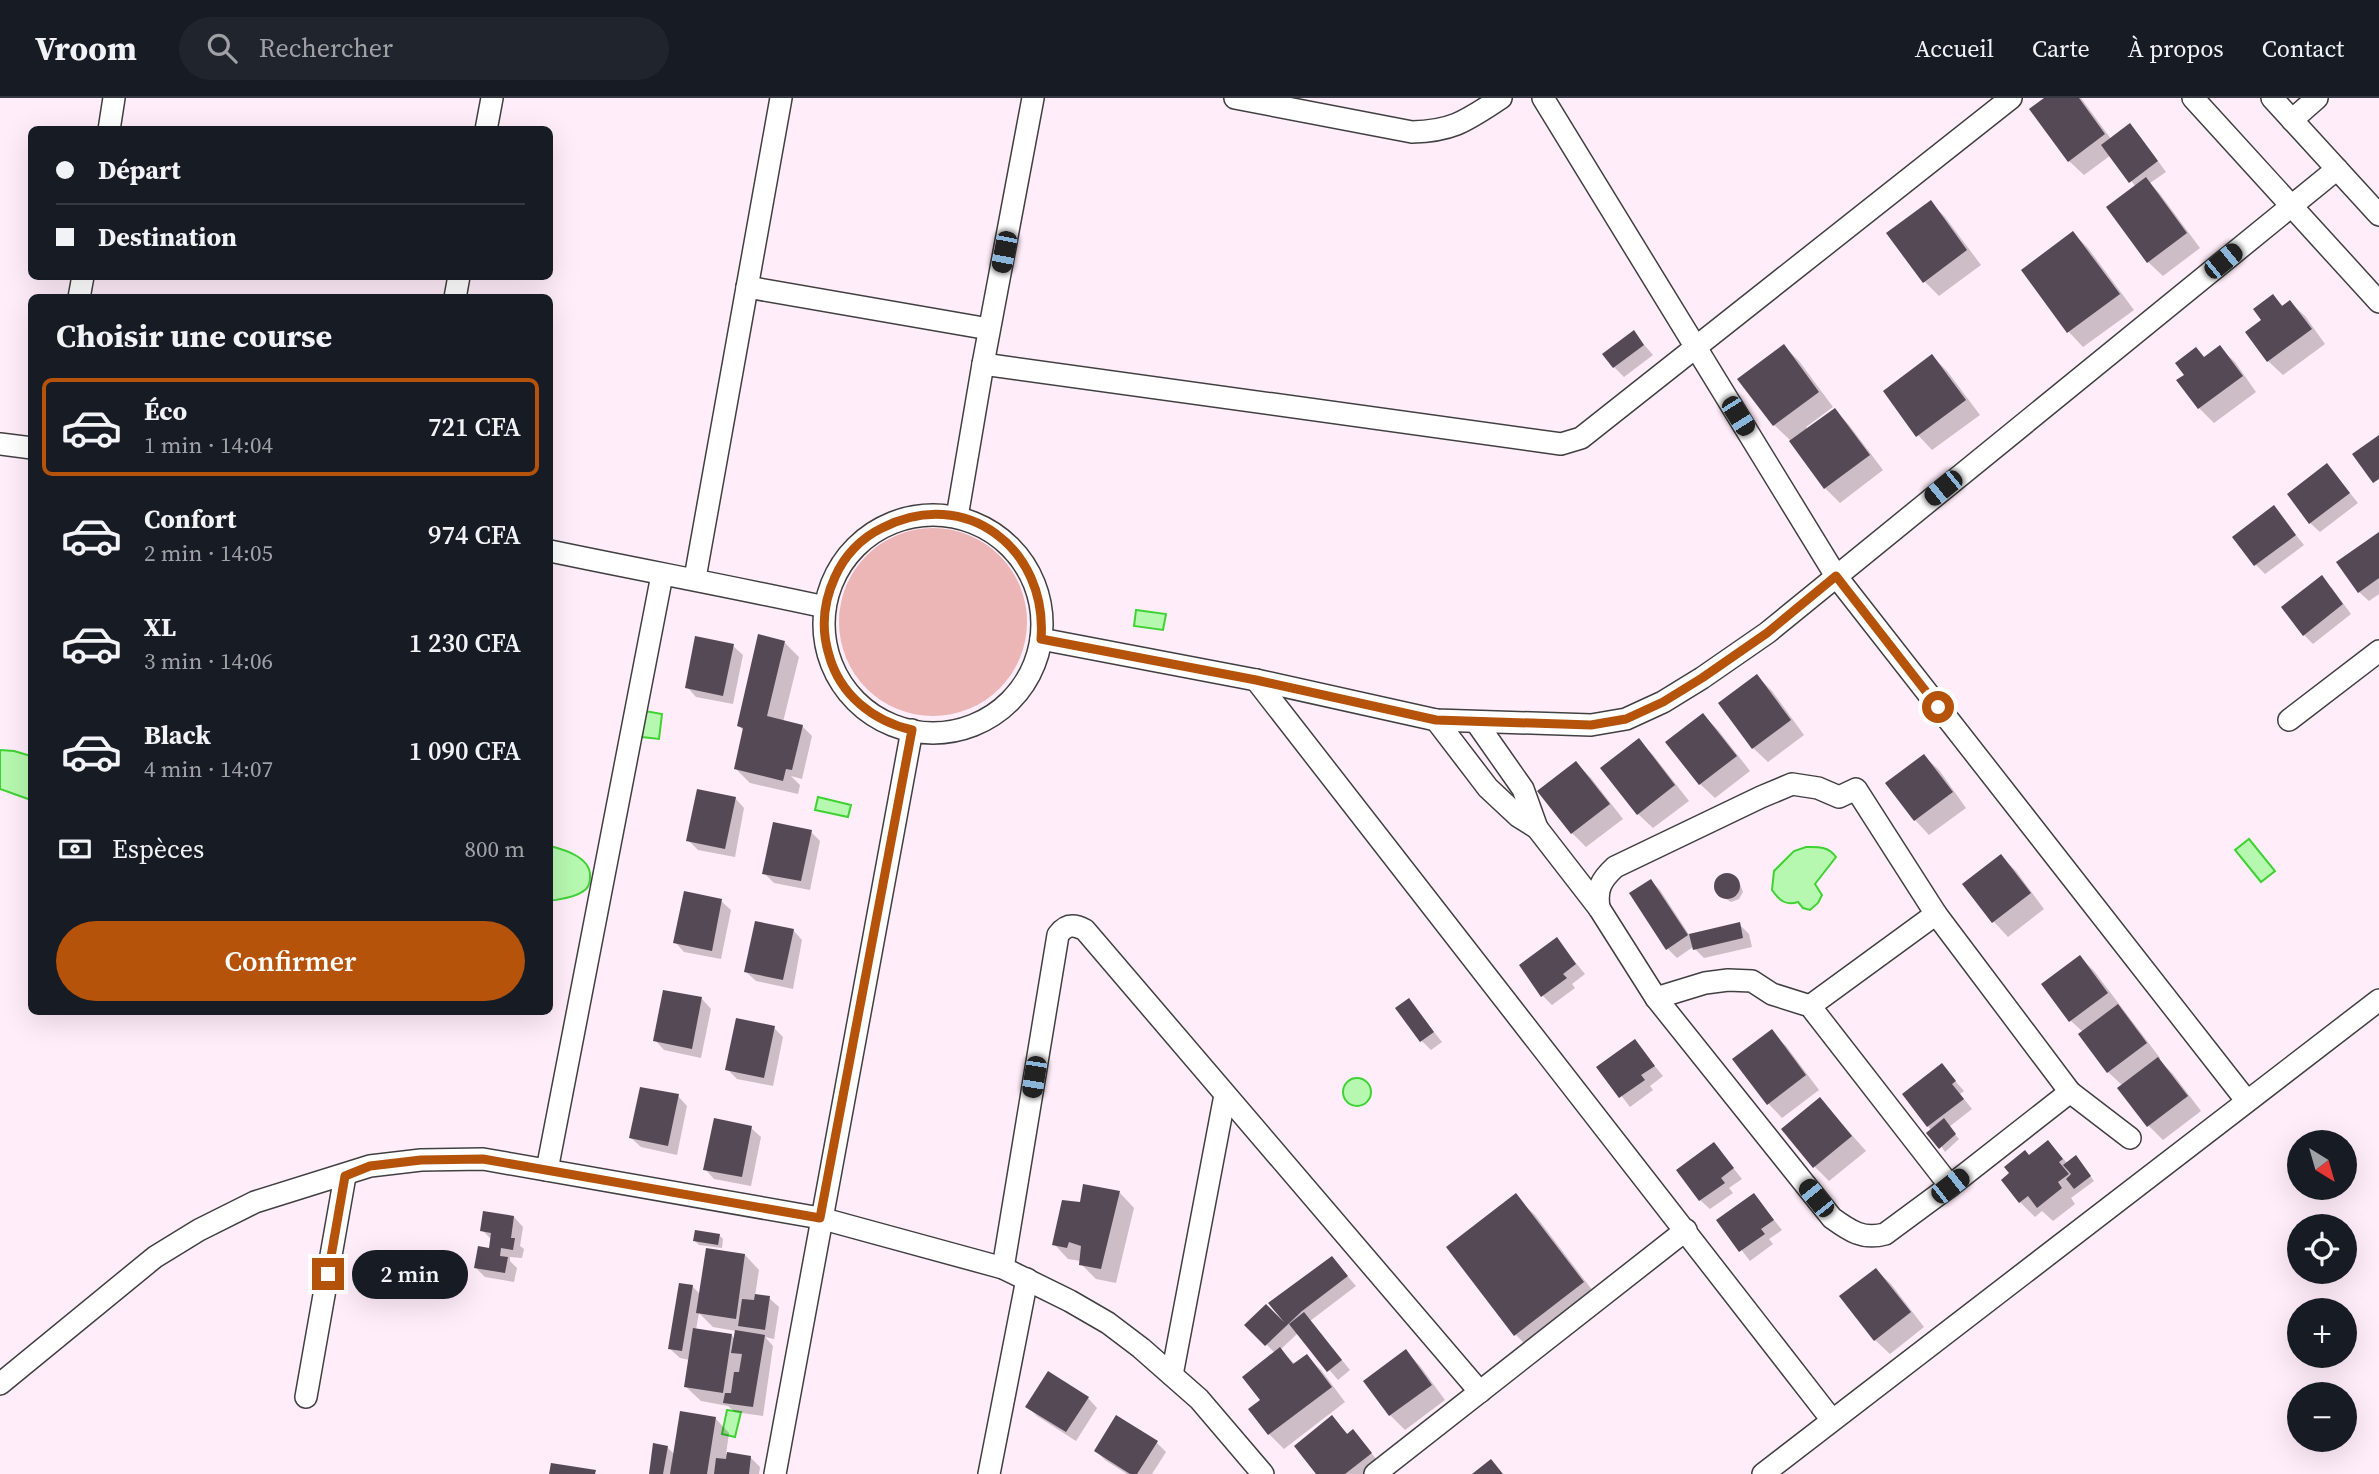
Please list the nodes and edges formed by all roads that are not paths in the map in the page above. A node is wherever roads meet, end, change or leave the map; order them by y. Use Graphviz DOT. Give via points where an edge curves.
graph roads {
  1 [pos="114,98"];
  2 [pos="492,98"];
  3 [pos="781,98"];
  4 [pos="1033,98"];
  5 [pos="1235,98"];
  6 [pos="1501,98"];
  7 [pos="1543,98"];
  8 [pos="2011,98"];
  9 [pos="2193,98"];
  10 [pos="2272,98"];
  11 [pos="2317,98"];
  12 [pos="2292,120"];
  13 [pos="109,126"];
  14 [pos="487,126"];
  15 [pos="2337,169"];
  16 [pos="2292,205"];
  17 [pos="2379,215"];
  18 [pos="747,287"];
  19 [pos="2379,302"];
  20 [pos="989,329"];
  21 [pos="1697,348"];
  22 [pos="983,364"];
  23 [pos="0,444"];
  24 [pos="28,448"];
  25 [pos="957,517"];
  26 [pos="553,552"];
  27 [pos="662,575"];
  28 [pos="1836,576"];
  29 [pos="695,578"];
  30 [pos="825,607"];
  31 [pos="1041,639"];
  32 [pos="2379,651"];
  33 [pos="1256,680"];
  34 [pos="1436,720"];
  35 [pos="2289,720"];
  36 [pos="1476,722"];
  37 [pos="912,730"];
  38 [pos="1537,828"];
  39 [pos="1599,908"];
  40 [pos="1936,914"];
  41 [pos="1656,998"];
  42 [pos="2379,1000"];
  43 [pos="1810,1006"];
  44 [pos="2070,1092"];
  45 [pos="1225,1095"];
  46 [pos="2246,1100"];
  47 [pos="2130,1138"];
  48 [pos="547,1170"];
  49 [pos="345,1176"];
  50 [pos="1950,1186"];
  51 [pos="820,1218"];
  52 [pos="1686,1230"];
  53 [pos="1003,1268"];
  54 [pos="1027,1279"];
  55 [pos="1172,1375"];
  56 [pos="0,1384"];
  57 [pos="1480,1392"];
  58 [pos="306,1397"];
  59 [pos="1832,1420"];
  60 [pos="775,1474"];
  61 [pos="989,1474"];
  62 [pos="1263,1474"];
  63 [pos="1375,1474"];
  64 [pos="1763,1474"];
  1 -- 13 [label="street"];
  2 -- 14 [label="street"];
  3 -- 18 [label="street"];
  4 -- 20 [label="street"];
  5 -- 6 [label="street" via="1412,132 1438,132 1461,124"];
  7 -- 21 [label="street"];
  8 -- 21 [label="street"];
  9 -- 16 [label="street"];
  10 -- 12 [label="street"];
  11 -- 12 [label="street"];
  12 -- 15 [label="street"];
  15 -- 16 [label="street"];
  15 -- 17 [label="street"];
  16 -- 19 [label="street"];
  16 -- 28 [label="street"];
  18 -- 20 [label="street"];
  18 -- 29 [label="street"];
  20 -- 22 [label="street"];
  21 -- 22 [label="street" via="1580,438 1561,444"];
  21 -- 28 [label="street"];
  22 -- 25 [label="street"];
  23 -- 24 [label="street"];
  25 -- 30 [label="street" via="912,517 876,531 842,564"];
  25 -- 31 [label="street" via="1002,538 1026,566 1040,601"];
  26 -- 27 [label="street"];
  27 -- 29 [label="street"];
  27 -- 48 [label="street"];
  28 -- 36 [label="street" via="1740,653 1663,702 1626,719 1591,725"];
  28 -- 46 [label="street"];
  29 -- 30 [label="street"];
  30 -- 37 [label="street" via="826,646 840,681 880,720"];
  31 -- 33 [label="street"];
  31 -- 37 [label="street" via="1037,658 1018,691 990,716 954,731"];
  32 -- 35 [label="street"];
  33 -- 34 [label="street"];
  33 -- 52 [label="street"];
  34 -- 36 [label="street"];
  34 -- 38 [label="street" via="1495,795"];
  36 -- 38 [label="street" via="1523,789"];
  37 -- 51 [label="street"];
  38 -- 39 [label="street"];
  39 -- 40 [label="street" via="1599,887 1615,867 1793,784 1839,797 1856,789"];
  39 -- 41 [label="street"];
  40 -- 43 [label="street"];
  40 -- 44 [label="street"];
  41 -- 43 [label="street" via="1705,983 1752,981 1772,994"];
  41 -- 50 [label="street" via="1832,1218 1853,1233 1885,1234"];
  42 -- 46 [label="street"];
  43 -- 50 [label="street"];
  44 -- 47 [label="street"];
  44 -- 50 [label="street"];
  45 -- 53 [label="street" via="1085,930 1069,925 1063,928 1051,967"];
  45 -- 55 [label="street"];
  45 -- 57 [label="street"];
  46 -- 59 [label="street"];
  48 -- 49 [label="street" via="483,1159 421,1160 370,1166"];
  48 -- 51 [label="street"];
  49 -- 56 [label="street" via="255,1202 199,1230 155,1257"];
  49 -- 58 [label="street"];
  51 -- 53 [label="street"];
  51 -- 60 [label="street"];
  52 -- 57 [label="street"];
  52 -- 59 [label="street"];
  53 -- 54 [label="street"];
  54 -- 55 [label="street" via="1108,1323"];
  54 -- 61 [label="street"];
  55 -- 62 [label="street" via="1199,1399"];
  57 -- 63 [label="street"];
  59 -- 64 [label="street"];
}
